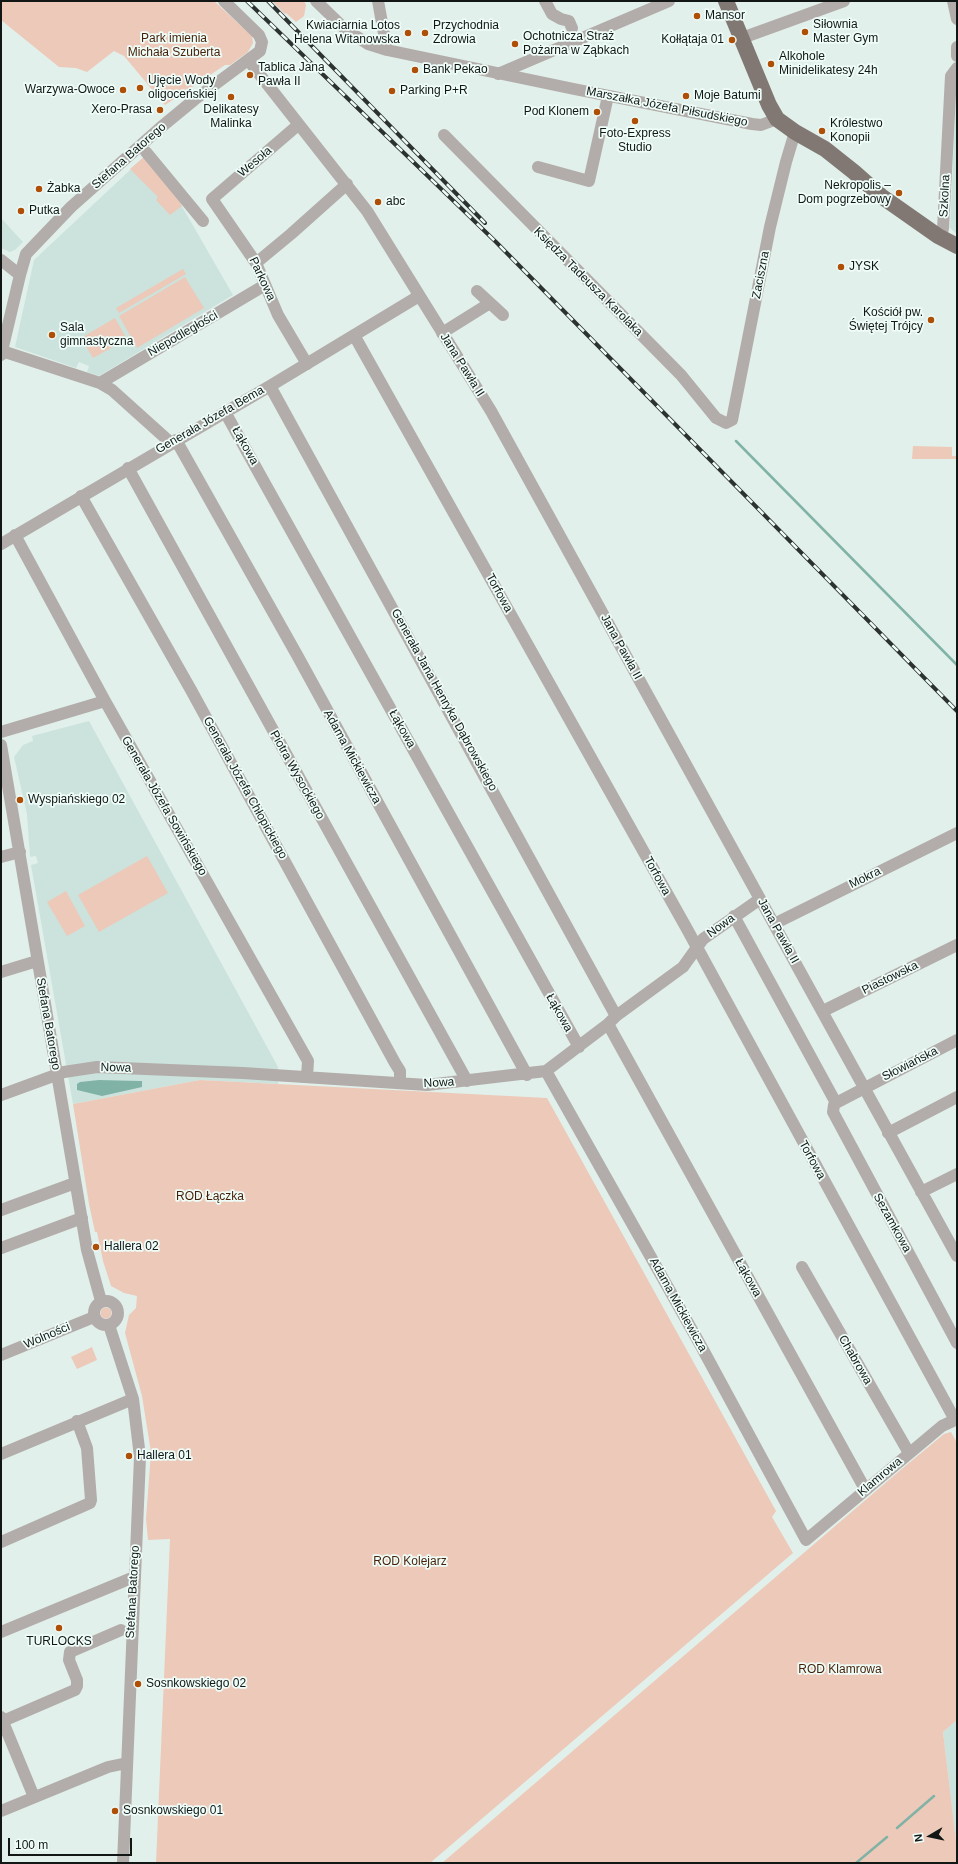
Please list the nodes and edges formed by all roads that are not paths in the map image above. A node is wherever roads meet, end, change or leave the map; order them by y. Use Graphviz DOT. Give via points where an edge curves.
graph roads {
  1 [pos="224,1"];
  2 [pos="316,1"];
  3 [pos="378,1"];
  4 [pos="545,1"];
  5 [pos="669,1"];
  6 [pos="726,1"];
  7 [pos="844,1"];
  8 [pos="953,1"];
  9 [pos="957,19"];
  10 [pos="572,28"];
  11 [pos="742,38"];
  12 [pos="957,47"];
  13 [pos="387,50"];
  14 [pos="957,56"];
  15 [pos="249,61"];
  16 [pos="957,68"];
  17 [pos="498,74"];
  18 [pos="608,96"];
  19 [pos="777,119"];
  20 [pos="298,125"];
  21 [pos="795,132"];
  22 [pos="444,135"];
  23 [pos="146,152"];
  24 [pos="538,167"];
  25 [pos="347,184"];
  26 [pos="212,199"];
  27 [pos="203,221"];
  28 [pos="943,229"];
  29 [pos="957,246"];
  30 [pos="1,260"];
  31 [pos="256,263"];
  32 [pos="20,275"];
  33 [pos="265,285"];
  34 [pos="477,291"];
  35 [pos="419,296"];
  36 [pos="490,304"];
  37 [pos="503,315"];
  38 [pos="442,333"];
  39 [pos="354,335"];
  40 [pos="1,353"];
  41 [pos="307,364"];
  42 [pos="100,383"];
  43 [pos="270,386"];
  44 [pos="225,412"];
  45 [pos="732,420"];
  46 [pos="174,441"];
  47 [pos="128,468"];
  48 [pos="81,496"];
  49 [pos="15,535"];
  50 [pos="1,544"];
  51 [pos="105,701"];
  52 [pos="1,732"];
  53 [pos="1,745"];
  54 [pos="957,833"];
  55 [pos="20,852"];
  56 [pos="1,857"];
  57 [pos="760,898"];
  58 [pos="734,916"];
  59 [pos="774,924"];
  60 [pos="957,945"];
  61 [pos="696,948"];
  62 [pos="38,961"];
  63 [pos="1,972"];
  64 [pos="823,1012"];
  65 [pos="612,1020"];
  66 [pos="957,1040"];
  67 [pos="579,1047"];
  68 [pos="546,1071"];
  69 [pos="527,1074"];
  70 [pos="57,1075"];
  71 [pos="307,1077"];
  72 [pos="467,1081"];
  73 [pos="400,1084"];
  74 [pos="864,1088"];
  75 [pos="1,1095"];
  76 [pos="957,1097"];
  77 [pos="836,1103"];
  78 [pos="888,1133"];
  79 [pos="957,1174"];
  80 [pos="75,1183"];
  81 [pos="921,1192"];
  82 [pos="1,1210"];
  83 [pos="82,1218"];
  84 [pos="1,1248"];
  85 [pos="957,1256"];
  86 [pos="802,1267"];
  87 [pos="101,1301"];
  88 [pos="94,1317"];
  89 [pos="109,1325"];
  90 [pos="957,1343"];
  91 [pos="1,1355"];
  92 [pos="133,1399"];
  93 [pos="956,1419"];
  94 [pos="77,1422"];
  95 [pos="909,1453"];
  96 [pos="1,1454"];
  97 [pos="865,1489"];
  98 [pos="806,1540"];
  99 [pos="1,1542"];
  100 [pos="134,1577"];
  101 [pos="121,1630"];
  102 [pos="1,1632"];
  103 [pos="2,1720"];
  104 [pos="127,1763"];
  105 [pos="34,1797"];
  106 [pos="1,1811"];
  107 [pos="123,1863"];
  1 -- 15 [label="street, Stefana Batorego" via="257,32 261,39 260,51"];
  2 -- 13 [label="street, Marszałka Józefa Piłsudskiego" via="345,29 368,44"];
  3 -- 13 [label="street"];
  4 -- 10 [label="street" via="552,14 569,21"];
  5 -- 17 [label="street"];
  6 -- 11 [label="main road"];
  7 -- 11 [label="street"];
  8 -- 9 [label="street"];
  11 -- 19 [label="main road"];
  12 -- 14 [label="street"];
  13 -- 17 [label="street, Marszałka Józefa Piłsudskiego"];
  15 -- 20 [label="street, Jana Pawła II"];
  15 -- 32 [label="street, Stefana Batorego" via="184,108 71,207 26,254"];
  16 -- 28 [label="street, Szkolna" via="951,76"];
  17 -- 18 [label="street, Marszałka Józefa Piłsudskiego"];
  18 -- 19 [label="street, Marszałka Józefa Piłsudskiego" via="752,124 761,125"];
  18 -- 24 [label="street" via="589,180"];
  19 -- 21 [label="main road"];
  20 -- 25 [label="street, Jana Pawła II"];
  20 -- 26 [label="street, Wesoła"];
  21 -- 29 [label="main road" via="825,150 881,196 938,236"];
  21 -- 45 [label="street, Zaciszna" via="770,227"];
  22 -- 45 [label="street, Księdza Tadeusza Karolaka" via="681,375 716,418 726,423"];
  23 -- 27 [label="street"];
  25 -- 31 [label="street"];
  25 -- 35 [label="street, Jana Pawła II"];
  26 -- 31 [label="street, Parkowa"];
  30 -- 32 [label="street"];
  31 -- 33 [label="street, Parkowa"];
  32 -- 40 [label="street, Stefana Batorego"];
  33 -- 41 [label="street, Parkowa" via="278,315"];
  33 -- 42 [label="street, Niepodległości"];
  34 -- 36 [label="street"];
  35 -- 38 [label="street, Jana Pawła II"];
  35 -- 39 [label="street, Generała Józefa Bema"];
  36 -- 37 [label="street"];
  36 -- 38 [label="street"];
  38 -- 57 [label="street, Jana Pawła II" via="491,411"];
  39 -- 41 [label="street, Generała Józefa Bema"];
  39 -- 61 [label="street, Torfowa"];
  40 -- 42 [label="street, Adama Mickiewicza"];
  41 -- 43 [label="street, Generała Józefa Bema"];
  42 -- 46 [label="street, Adama Mickiewicza"];
  43 -- 44 [label="street, Generała Józefa Bema"];
  43 -- 65 [label="street, Generała Jana Henryka Dąbrowskiego"];
  44 -- 46 [label="street, Generała Józefa Bema"];
  44 -- 67 [label="street, Łąkowa"];
  46 -- 47 [label="street, Generała Józefa Bema"];
  46 -- 69 [label="street, Adama Mickiewicza" via="297,655"];
  47 -- 48 [label="street, Generała Józefa Bema"];
  47 -- 72 [label="street, Piotra Wysockiego"];
  48 -- 49 [label="street, Generała Józefa Bema"];
  48 -- 73 [label="street, Generała Józefa Chłopickiego" via="191,690 400,1072"];
  49 -- 50 [label="street, Generała Józefa Bema"];
  49 -- 51 [label="street, Generała Józefa Sowińskiego"];
  51 -- 52 [label="street"];
  51 -- 71 [label="street, Generała Józefa Sowińskiego" via="308,1061"];
  53 -- 55 [label="street, Stefana Batorego"];
  54 -- 59 [label="street, Mokra"];
  55 -- 56 [label="street"];
  55 -- 62 [label="street, Stefana Batorego"];
  57 -- 58 [label="street, Nowa"];
  57 -- 59 [label="street, Jana Pawła II"];
  58 -- 61 [label="street, Nowa" via="703,939"];
  58 -- 77 [label="street, Sezamkowa"];
  59 -- 64 [label="street, Jana Pawła II"];
  60 -- 64 [label="street, Piastowska"];
  61 -- 65 [label="street, Nowa" via="683,967"];
  61 -- 93 [label="street, Torfowa"];
  62 -- 63 [label="street"];
  62 -- 70 [label="street, Stefana Batorego"];
  64 -- 74 [label="street, Jana Pawła II"];
  65 -- 67 [label="street, Nowa"];
  65 -- 97 [label="street, Łąkowa"];
  66 -- 74 [label="street, Słowiańska"];
  67 -- 68 [label="street, Nowa"];
  68 -- 69 [label="street, Nowa"];
  68 -- 98 [label="street, Adama Mickiewicza" via="701,1346"];
  69 -- 72 [label="street, Nowa"];
  70 -- 71 [label="street, Nowa" via="68,1070 111,1067"];
  70 -- 75 [label="street, Nowa"];
  70 -- 80 [label="street, Stefana Batorego"];
  71 -- 73 [label="street, Nowa"];
  72 -- 73 [label="street, Nowa" via="427,1085"];
  74 -- 77 [label="street"];
  74 -- 78 [label="street, Jana Pawła II"];
  76 -- 78 [label="street"];
  77 -- 90 [label="street, Sezamkowa" via="833,1108 834,1118"];
  78 -- 81 [label="street, Jana Pawła II"];
  79 -- 81 [label="street"];
  80 -- 82 [label="street"];
  80 -- 83 [label="street, Stefana Batorego"];
  81 -- 85 [label="street, Jana Pawła II"];
  83 -- 84 [label="street"];
  83 -- 87 [label="street, Stefana Batorego" via="90,1263"];
  86 -- 95 [label="street, Chabrowa"];
  87 -- 88 [label="street" via="95,1307"];
  87 -- 89 [label="street" via="110,1301 118,1311 116,1320"];
  88 -- 89 [label="street" via="100,1324"];
  88 -- 91 [label="street, Wolności"];
  89 -- 92 [label="street, Stefana Batorego"];
  92 -- 94 [label="street"];
  92 -- 100 [label="street, Stefana Batorego" via="140,1471"];
  93 -- 95 [label="street, Klamrowa" via="942,1426"];
  94 -- 96 [label="street"];
  94 -- 99 [label="street" via="87,1448 90,1503"];
  95 -- 97 [label="street, Klamrowa"];
  97 -- 98 [label="street, Klamrowa"];
  100 -- 102 [label="street"];
  100 -- 104 [label="street, Stefana Batorego"];
  101 -- 103 [label="street" via="70,1652 69,1660 78,1680 74,1690"];
  103 -- 105 [label="street"];
  104 -- 105 [label="street" via="108,1766"];
  104 -- 107 [label="street, Stefana Batorego"];
  105 -- 106 [label="street"];
}
